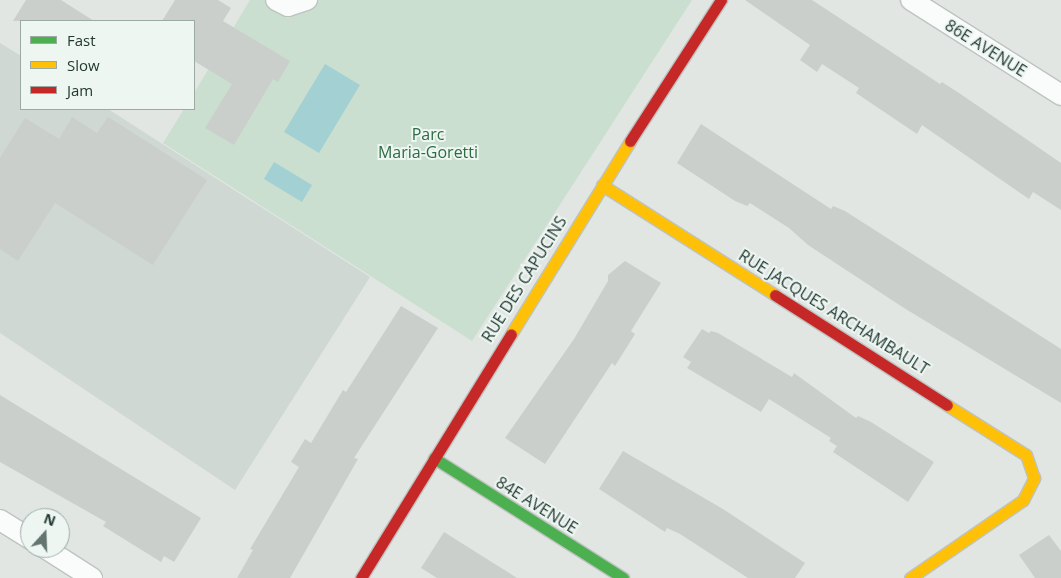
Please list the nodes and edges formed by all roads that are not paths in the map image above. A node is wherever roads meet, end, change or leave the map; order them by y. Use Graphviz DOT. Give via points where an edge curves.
graph roads {
  1 [pos="276,0"];
  2 [pos="307,0"];
  3 [pos="721,0"];
  4 [pos="911,0"];
  5 [pos="1061,95"];
  6 [pos="602,185"];
  7 [pos="434,458"];
  8 [pos="0,520"];
  9 [pos="20,533"];
  10 [pos="61,558"];
  11 [pos="92,578"];
  12 [pos="361,578"];
  13 [pos="623,578"];
  14 [pos="910,578"];
  1 -- 2 [label="street" via="288,6"];
  3 -- 6 [label="street, RUE DES CAPUCINS"];
  4 -- 5 [label="street, 86E AVENUE"];
  6 -- 7 [label="street, RUE DES CAPUCINS"];
  6 -- 14 [label="street, RUE JACQUES ARCHAMBAULT" via="1014,445 1032,465 1034,478 1023,500"];
  7 -- 12 [label="street, RUE DES CAPUCINS"];
  7 -- 13 [label="street, 84E AVENUE"];
  8 -- 9 [label="street"];
  10 -- 11 [label="street"];
}
